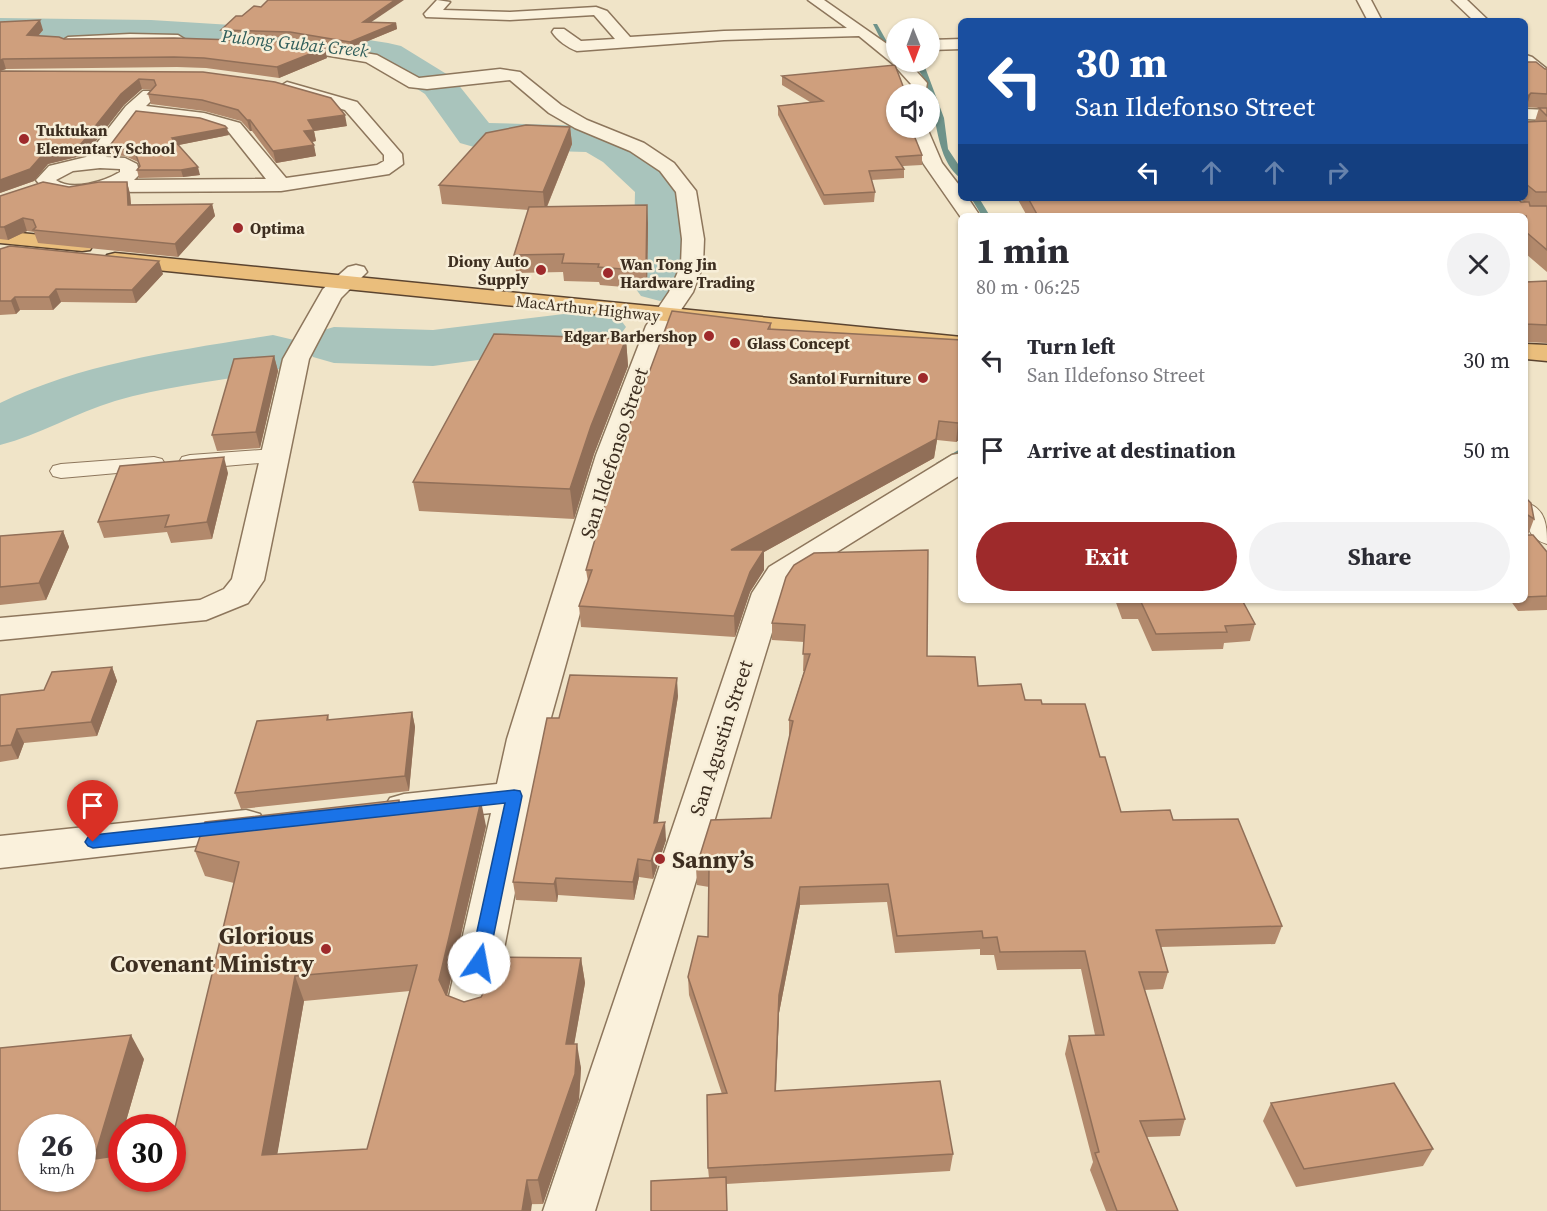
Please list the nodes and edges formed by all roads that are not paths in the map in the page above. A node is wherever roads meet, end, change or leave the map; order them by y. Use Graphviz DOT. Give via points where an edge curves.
graph roads {
  1 [pos="815,0"];
  2 [pos="1364,0"];
  3 [pos="1459,0"];
  4 [pos="443,2"];
  5 [pos="1373,18"];
  6 [pos="1479,18"];
  7 [pos="559,32"];
  8 [pos="863,32"];
  9 [pos="190,40"];
  10 [pos="67,42"];
  11 [pos="626,42"];
  12 [pos="263,43"];
  13 [pos="958,44"];
  14 [pos="940,45"];
  15 [pos="886,50"];
  16 [pos="1528,62"];
  17 [pos="909,72"];
  18 [pos="1547,77"];
  19 [pos="269,84"];
  20 [pos="919,84"];
  21 [pos="161,85"];
  22 [pos="132,110"];
  23 [pos="1528,114"];
  24 [pos="1547,115"];
  25 [pos="922,138"];
  26 [pos="91,163"];
  27 [pos="48,185"];
  28 [pos="281,185"];
  29 [pos="104,186"];
  30 [pos="29,191"];
  31 [pos="958,199"];
  32 [pos="7,246"];
  33 [pos="349,278"];
  34 [pos="669,309"];
  35 [pos="958,330"];
  36 [pos="958,344"];
  37 [pos="1528,352"];
  38 [pos="1547,353"];
  39 [pos="1528,367"];
  40 [pos="1547,368"];
  41 [pos="274,456"];
  42 [pos="958,463"];
  43 [pos="61,471"];
  44 [pos="1528,513"];
  45 [pos="1547,537"];
  46 [pos="0,629"];
  47 [pos="514,796"];
  48 [pos="374,811"];
  49 [pos="269,822"];
  50 [pos="0,852"];
  51 [pos="470,1005"];
  52 [pos="569,1211"];
  1 -- 8 [label="street"];
  2 -- 5 [label="street"];
  3 -- 6 [label="street"];
  4 -- 11 [label="street" via="431,14 510,16 596,11"];
  7 -- 11 [label="street" via="577,46"];
  8 -- 11 [label="street" via="683,36"];
  8 -- 15 [label="street"];
  9 -- 10 [label="street"];
  12 -- 34 [label="street, San Ildefonso Street" via="371,58 415,83 514,75 572,119 637,147 667,167 686,191 693,239 692,265"];
  13 -- 14 [label="street"];
  16 -- 18 [label="street"];
  17 -- 20 [label="street"];
  19 -- 28 [label="street" via="351,106 393,154 393,164 382,170"];
  21 -- 22 [label="street"];
  22 -- 26 [label="street"];
  22 -- 28 [label="street" via="204,118 234,127"];
  23 -- 24 [label="street"];
  25 -- 31 [label="street" via="933,164"];
  26 -- 27 [label="street" via="59,170 46,180"];
  26 -- 29 [label="street" via="113,162 130,168 130,174 123,179"];
  27 -- 29 [label="street" via="64,190"];
  27 -- 30 [label="street"];
  28 -- 29 [label="street"];
  32 -- 33 [label="highway, MacArthur Highway"];
  33 -- 34 [label="highway, MacArthur Highway"];
  33 -- 41 [label="street" via="331,294 296,359"];
  34 -- 35 [label="highway, MacArthur Highway"];
  34 -- 36 [label="highway, MacArthur Highway"];
  34 -- 47 [label="street, San Ildefonso Street" via="658,326 610,455 525,739"];
  37 -- 38 [label="highway"];
  39 -- 40 [label="highway"];
  41 -- 43 [label="lane"];
  41 -- 46 [label="street" via="248,580 236,596 206,610"];
  42 -- 52 [label="street, San Agustin Street" via="780,574 768,593"];
  44 -- 45 [label="lane"];
  47 -- 48 [label="street"];
  47 -- 51 [label="street, San Ildefonso Street"];
  49 -- 50 [label="street"];
}
